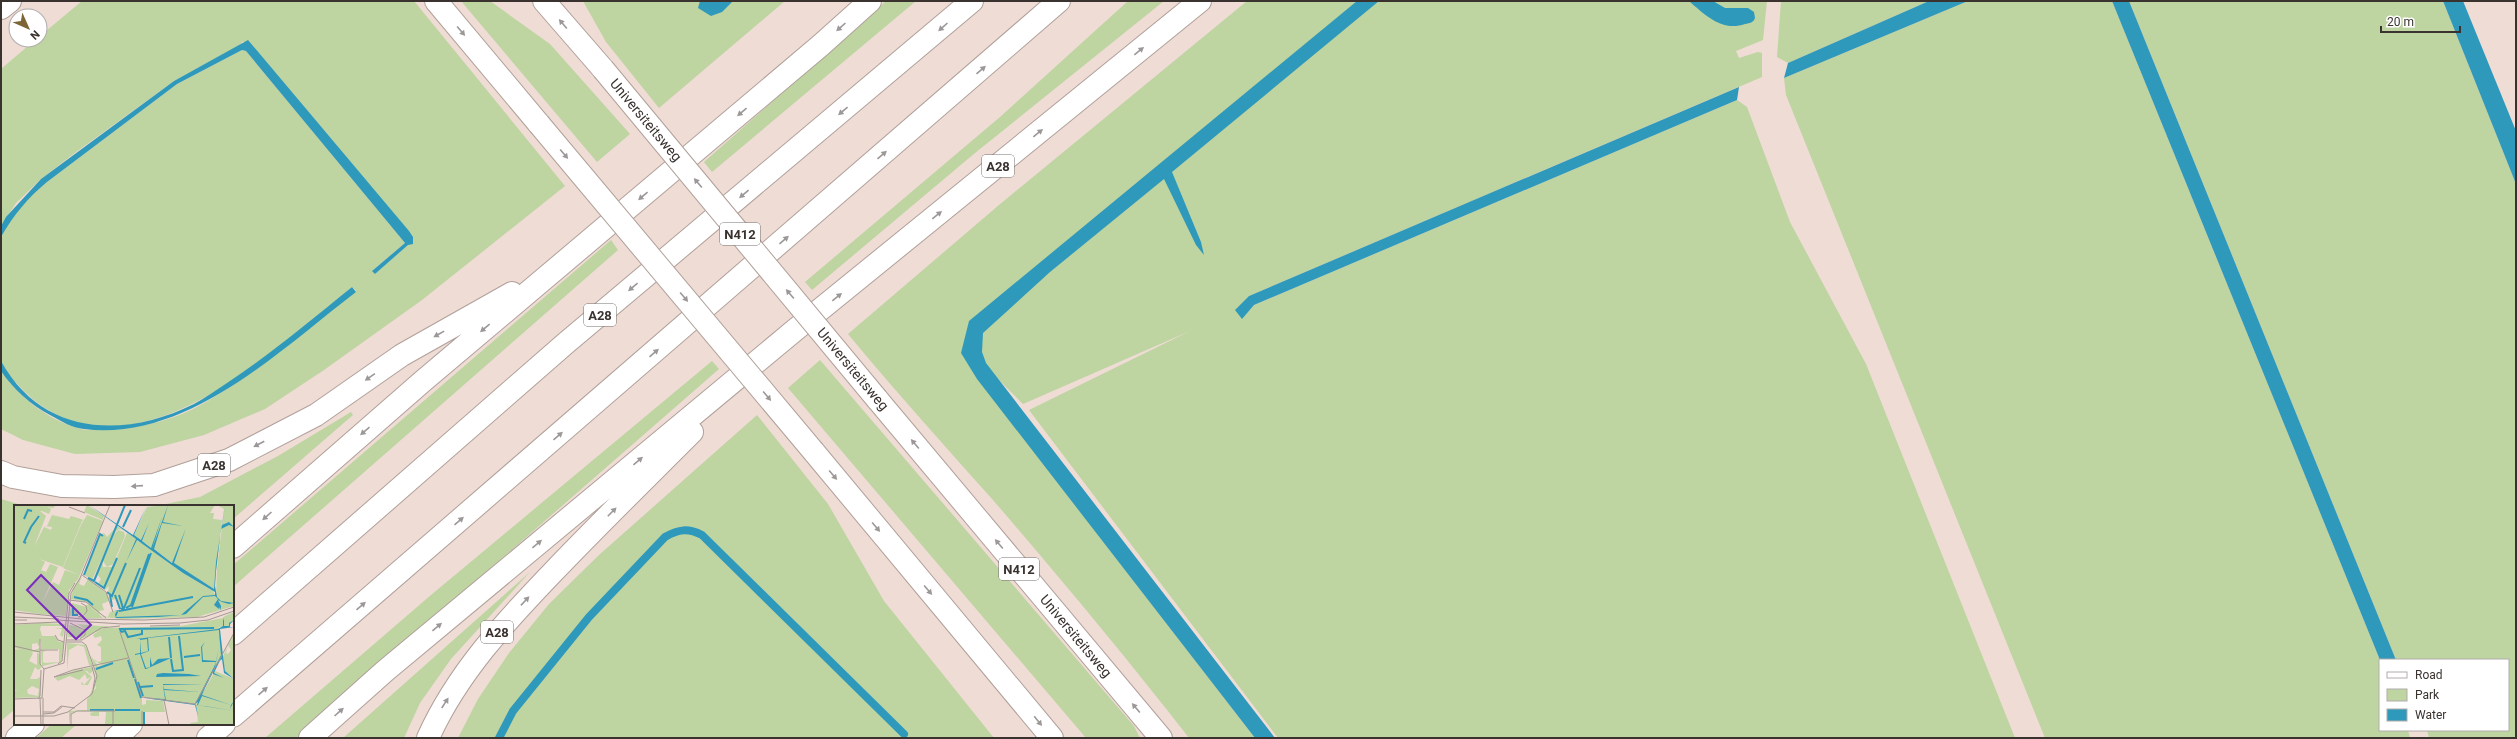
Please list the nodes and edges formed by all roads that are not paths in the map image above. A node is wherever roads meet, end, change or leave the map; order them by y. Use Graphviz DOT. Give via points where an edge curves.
graph roads {
  1 [pos="10,1"];
  2 [pos="436,1"];
  3 [pos="544,1"];
  4 [pos="870,1"];
  5 [pos="972,1"];
  6 [pos="1059,1"];
  7 [pos="1200,1"];
  8 [pos="1,8"];
  9 [pos="558,267"];
  10 [pos="795,330"];
  11 [pos="1,472"];
  12 [pos="234,546"];
  13 [pos="234,633"];
  14 [pos="234,715"];
  15 [pos="31,725"];
  16 [pos="130,725"];
  17 [pos="223,725"];
  18 [pos="17,738"];
  19 [pos="116,738"];
  20 [pos="208,738"];
  21 [pos="310,738"];
  22 [pos="428,738"];
  23 [pos="1052,738"];
  24 [pos="1161,738"];
  1 -- 8 [label="main road"];
  2 -- 23 [label="main road, one-way, bridge"];
  24 -- 3 [label="main road, Universiteitsweg / N412, one-way, bridge"];
  4 -- 9 [label="main road, A28, one-way"];
  5 -- 13 [label="main road, A28, one-way" via="566,343"];
  14 -- 6 [label="main road, one-way"];
  10 -- 7 [label="main road, A28, one-way"];
  9 -- 11 [label="main road, A28, one-way" via="402,355 316,415 229,460 154,485 62,486 13,477"];
  9 -- 12 [label="main road, A28, one-way"];
  21 -- 10 [label="main road, A28, one-way" via="385,671"];
  22 -- 10 [label="main road, A28, one-way" via="438,714 471,664 503,625 584,540"];
  15 -- 18 [label="main road"];
  16 -- 19 [label="main road"];
  17 -- 20 [label="main road"];
}
